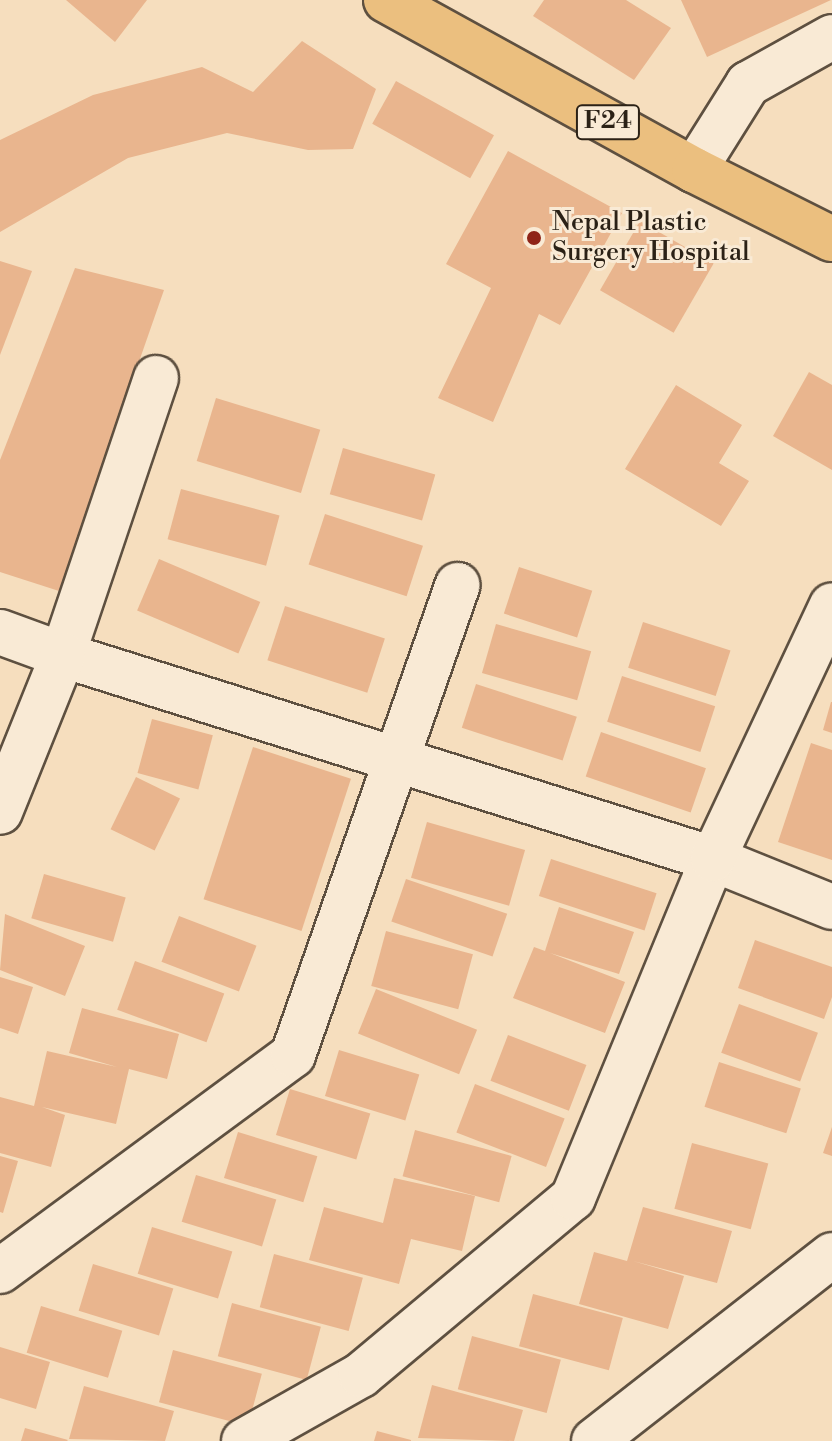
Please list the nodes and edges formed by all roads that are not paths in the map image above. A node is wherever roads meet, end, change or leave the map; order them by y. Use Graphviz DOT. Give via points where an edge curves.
graph roads {
  1 [pos="386,0"];
  2 [pos="832,37"];
  3 [pos="694,170"];
  4 [pos="832,239"];
  5 [pos="156,378"];
  6 [pos="458,585"];
  7 [pos="832,605"];
  8 [pos="0,632"];
  9 [pos="63,655"];
  10 [pos="398,760"];
  11 [pos="0,812"];
  12 [pos="713,859"];
  13 [pos="832,907"];
  14 [pos="832,1255"];
  15 [pos="0,1271"];
  16 [pos="244,1441"];
  17 [pos="594,1441"];
  1 -- 3 [label="main road, F24"];
  2 -- 3 [label="street" via="748,84"];
  3 -- 4 [label="main road, F24"];
  5 -- 9 [label="street"];
  6 -- 10 [label="street"];
  7 -- 12 [label="street"];
  8 -- 9 [label="street"];
  9 -- 10 [label="street"];
  9 -- 11 [label="street"];
  10 -- 12 [label="street"];
  10 -- 15 [label="street" via="293,1055"];
  12 -- 13 [label="street"];
  12 -- 16 [label="street" via="573,1198 361,1375"];
  14 -- 17 [label="street"];
}
